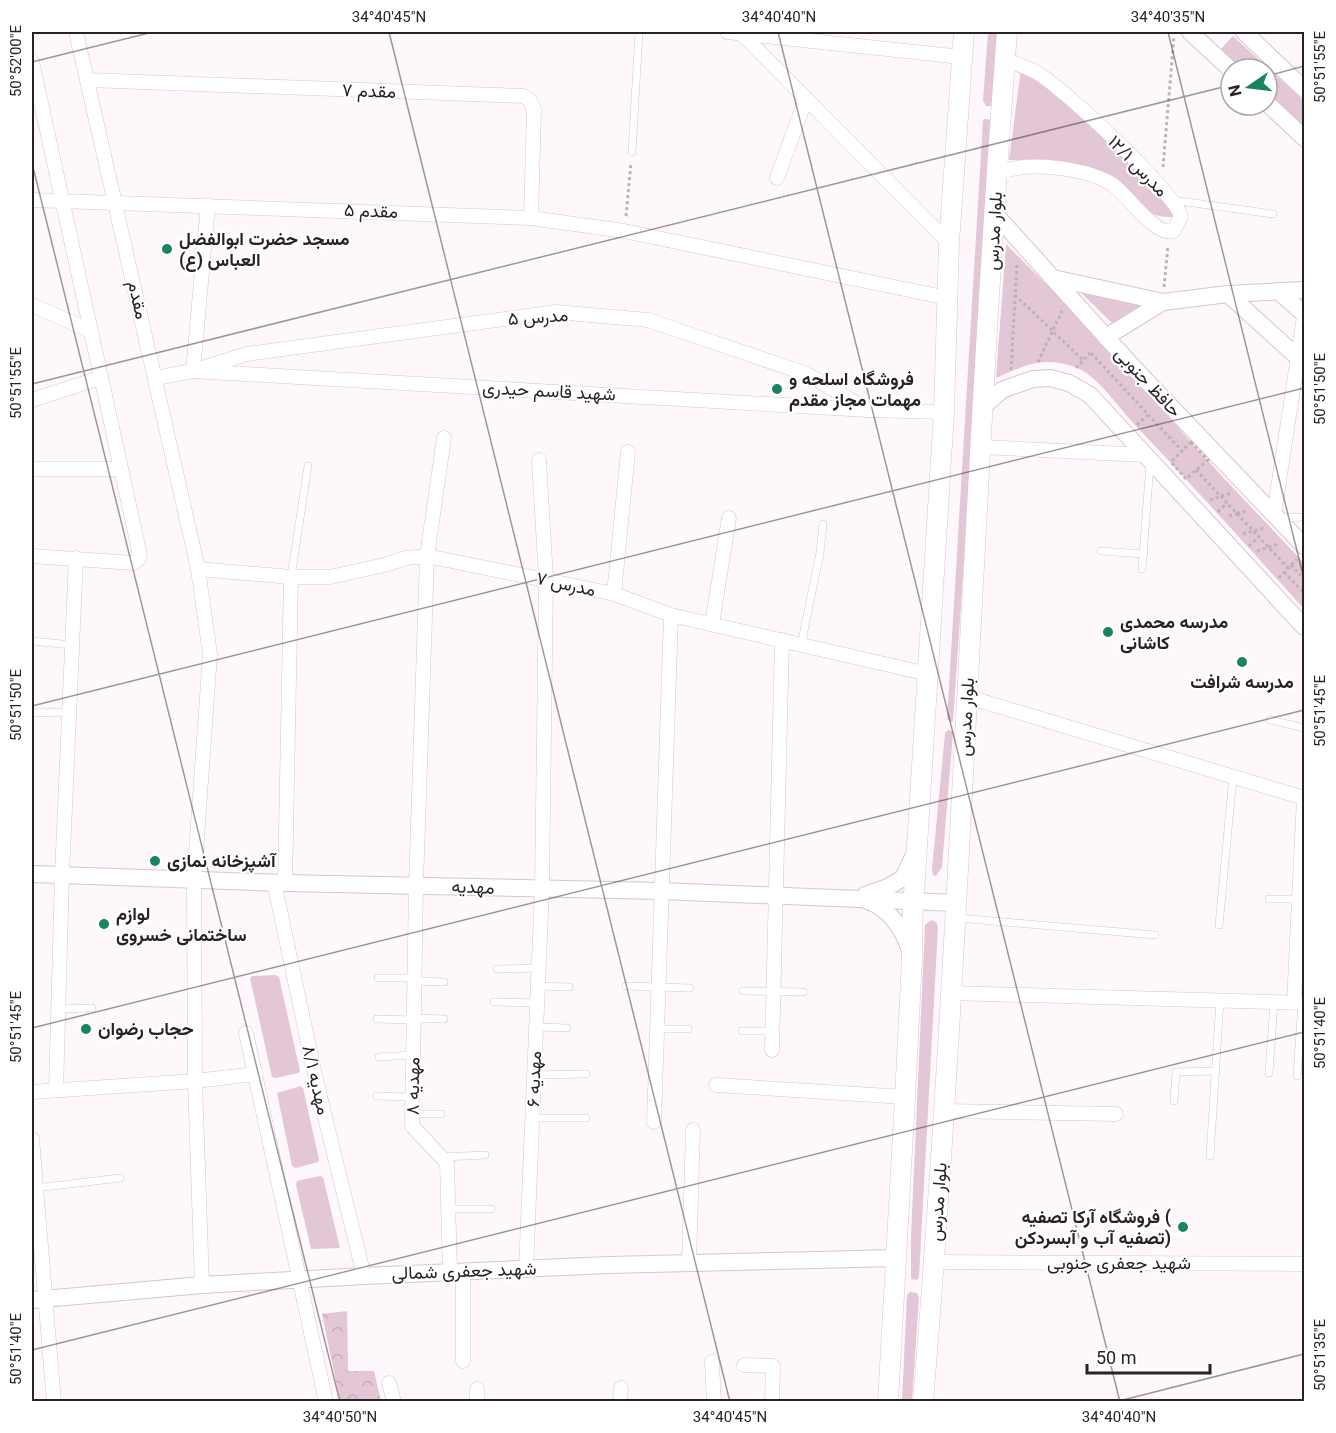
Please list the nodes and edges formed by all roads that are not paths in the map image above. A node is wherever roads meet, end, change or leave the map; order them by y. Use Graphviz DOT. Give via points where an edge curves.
graph roads {
  1 [pos="76,32"];
  2 [pos="639,32"];
  3 [pos="727,32"];
  4 [pos="741,32"];
  5 [pos="964,32"];
  6 [pos="1007,32"];
  7 [pos="1190,32"];
  8 [pos="1244,32"];
  9 [pos="1205,39"];
  10 [pos="962,57"];
  11 [pos="1220,57"];
  12 [pos="1005,60"];
  13 [pos="32,62"];
  14 [pos="88,80"];
  15 [pos="34,85"];
  16 [pos="1305,89"];
  17 [pos="806,98"];
  18 [pos="1279,114"];
  19 [pos="1305,138"];
  20 [pos="632,153"];
  21 [pos="998,172"];
  22 [pos="777,178"];
  23 [pos="32,200"];
  24 [pos="1172,200"];
  25 [pos="63,201"];
  26 [pos="117,203"];
  27 [pos="208,205"];
  28 [pos="995,214"];
  29 [pos="1273,214"];
  30 [pos="531,218"];
  31 [pos="949,243"];
  32 [pos="1053,278"];
  33 [pos="1305,290"];
  34 [pos="1278,291"];
  35 [pos="1228,294"];
  36 [pos="948,298"];
  37 [pos="1163,302"];
  38 [pos="32,305"];
  39 [pos="1305,315"];
  40 [pos="90,331"];
  41 [pos="1106,337"];
  42 [pos="1301,360"];
  43 [pos="193,371"];
  44 [pos="100,378"];
  45 [pos="155,378"];
  46 [pos="32,400"];
  47 [pos="984,405"];
  48 [pos="868,410"];
  49 [pos="944,412"];
  50 [pos="444,438"];
  51 [pos="981,447"];
  52 [pos="628,452"];
  53 [pos="1147,458"];
  54 [pos="539,460"];
  55 [pos="308,466"];
  56 [pos="121,469"];
  57 [pos="32,470"];
  58 [pos="1276,516"];
  59 [pos="1305,517"];
  60 [pos="729,518"];
  61 [pos="823,524"];
  62 [pos="1305,546"];
  63 [pos="1101,551"];
  64 [pos="1144,554"];
  65 [pos="32,556"];
  66 [pos="427,556"];
  67 [pos="76,558"];
  68 [pos="198,569"];
  69 [pos="1142,569"];
  70 [pos="291,577"];
  71 [pos="546,579"];
  72 [pos="614,594"];
  73 [pos="671,615"];
  74 [pos="712,624"];
  75 [pos="1305,627"];
  76 [pos="782,640"];
  77 [pos="32,641"];
  78 [pos="72,645"];
  79 [pos="801,645"];
  80 [pos="928,674"];
  81 [pos="968,696"];
  82 [pos="69,712"];
  83 [pos="32,713"];
  84 [pos="1270,720"];
  85 [pos="1305,728"];
  86 [pos="1233,777"];
  87 [pos="1304,798"];
  88 [pos="917,849"];
  89 [pos="32,874"];
  90 [pos="62,875"];
  91 [pos="194,880"];
  92 [pos="1303,881"];
  93 [pos="279,883"];
  94 [pos="416,885"];
  95 [pos="542,889"];
  96 [pos="662,891"];
  97 [pos="777,896"];
  98 [pos="852,898"];
  99 [pos="1269,899"];
  100 [pos="914,901"];
  101 [pos="1301,901"];
  102 [pos="956,910"];
  103 [pos="1219,925"];
  104 [pos="1302,929"];
  105 [pos="1155,934"];
  106 [pos="1301,958"];
  107 [pos="912,959"];
  108 [pos="538,968"];
  109 [pos="497,969"];
  110 [pos="378,978"];
  111 [pos="414,980"];
  112 [pos="444,982"];
  113 [pos="537,986"];
  114 [pos="626,986"];
  115 [pos="659,986"];
  116 [pos="569,987"];
  117 [pos="690,988"];
  118 [pos="743,991"];
  119 [pos="774,991"];
  120 [pos="803,992"];
  121 [pos="951,993"];
  122 [pos="1220,1000"];
  123 [pos="494,1002"];
  124 [pos="1274,1002"];
  125 [pos="537,1003"];
  126 [pos="1300,1003"];
  127 [pos="92,1008"];
  128 [pos="58,1009"];
  129 [pos="377,1019"];
  130 [pos="414,1019"];
  131 [pos="444,1019"];
  132 [pos="536,1027"];
  133 [pos="567,1028"];
  134 [pos="657,1029"];
  135 [pos="688,1029"];
  136 [pos="742,1031"];
  137 [pos="772,1031"];
  138 [pos="246,1033"];
  139 [pos="772,1050"];
  140 [pos="413,1055"];
  141 [pos="379,1057"];
  142 [pos="1216,1071"];
  143 [pos="1269,1073"];
  144 [pos="256,1074"];
  145 [pos="586,1074"];
  146 [pos="534,1075"];
  147 [pos="1296,1076"];
  148 [pos="195,1081"];
  149 [pos="716,1084"];
  150 [pos="56,1090"];
  151 [pos="32,1092"];
  152 [pos="377,1096"];
  153 [pos="412,1097"];
  154 [pos="905,1097"];
  155 [pos="1174,1101"];
  156 [pos="945,1111"];
  157 [pos="412,1114"];
  158 [pos="441,1114"];
  159 [pos="1116,1114"];
  160 [pos="532,1118"];
  161 [pos="586,1118"];
  162 [pos="654,1122"];
  163 [pos="693,1130"];
  164 [pos="32,1138"];
  165 [pos="485,1155"];
  166 [pos="1210,1156"];
  167 [pos="442,1157"];
  168 [pos="120,1178"];
  169 [pos="36,1188"];
  170 [pos="448,1209"];
  171 [pos="491,1209"];
  172 [pos="897,1258"];
  173 [pos="934,1262"];
  174 [pos="689,1263"];
  175 [pos="1305,1264"];
  176 [pos="526,1269"];
  177 [pos="457,1272"];
  178 [pos="364,1276"];
  179 [pos="299,1280"];
  180 [pos="202,1285"];
  181 [pos="38,1300"];
  182 [pos="462,1361"];
  183 [pos="712,1362"];
  184 [pos="744,1365"];
  185 [pos="389,1383"];
  186 [pos="54,1401"];
  187 [pos="326,1401"];
  188 [pos="394,1401"];
  189 [pos="714,1401"];
  190 [pos="772,1401"];
  191 [pos="888,1401"];
  192 [pos="923,1401"];
  1 -- 14 [label="street, مقدم"];
  2 -- 20 [label="lane"];
  3 -- 4 [label="street"];
  4 -- 10 [label="street"];
  4 -- 17 [label="street"];
  5 -- 10 [label="main road, بلوار مدرس"];
  6 -- 12 [label="main road, بلوار مدرس"];
  7 -- 9 [label="street"];
  8 -- 16 [label="street"];
  9 -- 11 [label="street"];
  10 -- 31 [label="main road, بلوار مدرس"];
  12 -- 21 [label="main road, بلوار مدرس"];
  12 -- 24 [label="street, مدرس ۱۲/۱" via="1041,74 1061,90"];
  13 -- 15 [label="street"];
  14 -- 26 [label="street, مقدم"];
  14 -- 30 [label="street, مقدم ۷" via="524,96 534,110"];
  15 -- 25 [label="street"];
  17 -- 22 [label="street"];
  17 -- 31 [label="street"];
  18 -- 19 [label="street"];
  21 -- 24 [label="street, مدرس ۱۲/۱" via="1048,166 1099,178 1112,185 1153,224 1169,232 1180,217"];
  21 -- 28 [label="main road, بلوار مدرس"];
  23 -- 25 [label="street, مقدم ۵"];
  24 -- 29 [label="lane"];
  25 -- 26 [label="street, مقدم ۵"];
  25 -- 40 [label="street"];
  26 -- 27 [label="street, مقدم ۵"];
  26 -- 45 [label="street, مقدم"];
  27 -- 30 [label="street, مقدم ۵"];
  27 -- 43 [label="street"];
  28 -- 32 [label="street, حافظ جنوبی"];
  28 -- 47 [label="main road, بلوار مدرس"];
  30 -- 36 [label="street, مقدم ۵" via="624,231"];
  31 -- 36 [label="main road, بلوار مدرس"];
  32 -- 37 [label="street"];
  32 -- 41 [label="street, حافظ جنوبی"];
  33 -- 34 [label="street"];
  34 -- 35 [label="street"];
  34 -- 39 [label="street"];
  35 -- 37 [label="street"];
  35 -- 42 [label="street"];
  36 -- 49 [label="main road, بلوار مدرس"];
  37 -- 41 [label="street"];
  38 -- 40 [label="street"];
  39 -- 42 [label="street"];
  40 -- 44 [label="street"];
  41 -- 58 [label="street, حافظ جنوبی"];
  42 -- 58 [label="street"];
  43 -- 45 [label="street, شهید قاسم حیدری"];
  43 -- 48 [label="street, شهید قاسم حیدری"];
  43 -- 48 [label="street, مدرس ۵" via="247,354 556,312 648,320 807,374"];
  44 -- 46 [label="street"];
  44 -- 56 [label="street"];
  45 -- 68 [label="street, مقدم"];
  47 -- 51 [label="main road, بلوار مدرس"];
  47 -- 53 [label="street" via="1002,390 1033,379 1069,383 1090,395"];
  48 -- 49 [label="street, شهید قاسم حیدری"];
  49 -- 80 [label="main road, بلوار مدرس"];
  50 -- 66 [label="street, مهدیه ۸"];
  51 -- 53 [label="street"];
  51 -- 81 [label="main road, بلوار مدرس"];
  52 -- 72 [label="street"];
  53 -- 64 [label="lane"];
  53 -- 75 [label="street"];
  54 -- 71 [label="street, مهدیه ۶"];
  55 -- 70 [label="lane"];
  56 -- 57 [label="street"];
  56 -- 67 [label="street" via="138,560 134,563"];
  58 -- 59 [label="lane"];
  58 -- 62 [label="street, حافظ جنوبی"];
  60 -- 74 [label="street"];
  61 -- 79 [label="lane"];
  63 -- 64 [label="lane"];
  64 -- 69 [label="lane"];
  65 -- 67 [label="street"];
  66 -- 70 [label="street, مدرس ۷" via="330,578"];
  66 -- 71 [label="street, مدرس ۷"];
  66 -- 94 [label="street, مهدیه ۸"];
  67 -- 78 [label="street"];
  68 -- 70 [label="street, مدرس ۷"];
  68 -- 91 [label="street, مقدم" via="210,654"];
  70 -- 93 [label="street, مهدیه ۸/۱"];
  71 -- 72 [label="street, مدرس ۷"];
  71 -- 95 [label="street, مهدیه ۶"];
  72 -- 73 [label="street, مدرس ۷"];
  73 -- 74 [label="street, مدرس ۷"];
  73 -- 96 [label="street"];
  74 -- 76 [label="street, مدرس ۷"];
  76 -- 79 [label="street, مدرس ۷"];
  76 -- 97 [label="street"];
  77 -- 78 [label="lane"];
  78 -- 82 [label="street"];
  79 -- 80 [label="street, مدرس ۷"];
  80 -- 88 [label="main road, بلوار مدرس"];
  81 -- 86 [label="street"];
  81 -- 102 [label="main road, بلوار مدرس"];
  82 -- 83 [label="lane"];
  82 -- 90 [label="street"];
  84 -- 85 [label="lane"];
  86 -- 87 [label="street"];
  86 -- 103 [label="lane"];
  87 -- 92 [label="street"];
  88 -- 98 [label="street" via="903,878"];
  88 -- 100 [label="main road, بلوار مدرس"];
  89 -- 90 [label="street, مهدیه"];
  90 -- 91 [label="street, مهدیه"];
  90 -- 128 [label="street"];
  91 -- 93 [label="street, مهدیه"];
  91 -- 148 [label="street, مقدم"];
  92 -- 101 [label="street"];
  93 -- 94 [label="street, مهدیه"];
  93 -- 178 [label="street, مهدیه ۸/۱" via="316,1080"];
  94 -- 95 [label="street, مهدیه"];
  94 -- 111 [label="street, مهدیه ۸"];
  95 -- 96 [label="street, مهدیه"];
  95 -- 108 [label="street, مهدیه ۶"];
  96 -- 97 [label="street, مهدیه"];
  96 -- 115 [label="street"];
  97 -- 98 [label="street, مهدیه"];
  97 -- 119 [label="street"];
  98 -- 100 [label="street, مهدیه"];
  98 -- 107 [label="street" via="885,910 898,923"];
  99 -- 101 [label="lane"];
  100 -- 102 [label="street, مهدیه"];
  100 -- 107 [label="main road, بلوار مدرس"];
  101 -- 104 [label="street"];
  102 -- 105 [label="lane"];
  102 -- 121 [label="main road, بلوار مدرس"];
  104 -- 106 [label="street"];
  106 -- 126 [label="street"];
  107 -- 154 [label="main road, بلوار مدرس"];
  108 -- 109 [label="lane"];
  108 -- 113 [label="street, مهدیه ۶"];
  110 -- 111 [label="lane"];
  111 -- 112 [label="lane"];
  111 -- 130 [label="street, مهدیه ۸"];
  113 -- 116 [label="lane"];
  113 -- 125 [label="street, مهدیه ۶"];
  114 -- 115 [label="lane"];
  115 -- 117 [label="lane"];
  115 -- 134 [label="street"];
  118 -- 119 [label="lane"];
  119 -- 120 [label="lane"];
  119 -- 137 [label="street"];
  121 -- 122 [label="street"];
  121 -- 156 [label="main road, بلوار مدرس"];
  122 -- 124 [label="street"];
  122 -- 142 [label="lane"];
  123 -- 125 [label="lane"];
  124 -- 126 [label="street"];
  124 -- 143 [label="lane"];
  125 -- 132 [label="street, مهدیه ۶"];
  126 -- 147 [label="lane"];
  127 -- 128 [label="lane"];
  128 -- 150 [label="street"];
  129 -- 130 [label="lane"];
  130 -- 131 [label="lane"];
  130 -- 140 [label="street, مهدیه ۸"];
  132 -- 133 [label="lane"];
  132 -- 146 [label="street, مهدیه ۶"];
  134 -- 135 [label="lane"];
  134 -- 162 [label="street"];
  136 -- 137 [label="lane"];
  137 -- 139 [label="street"];
  138 -- 144 [label="street"];
  140 -- 141 [label="lane"];
  140 -- 153 [label="street, مهدیه ۸"];
  142 -- 155 [label="lane" via="1176,1072"];
  142 -- 166 [label="lane"];
  144 -- 148 [label="street"];
  144 -- 179 [label="street"];
  145 -- 146 [label="lane"];
  146 -- 160 [label="street, مهدیه ۶"];
  148 -- 150 [label="street"];
  148 -- 180 [label="street, مقدم"];
  149 -- 154 [label="street"];
  150 -- 151 [label="street"];
  152 -- 153 [label="lane"];
  153 -- 157 [label="street, مهدیه ۸"];
  154 -- 172 [label="main road, بلوار مدرس"];
  156 -- 159 [label="street"];
  156 -- 173 [label="main road, بلوار مدرس"];
  157 -- 158 [label="lane"];
  157 -- 167 [label="street, مهدیه ۸" via="412,1126"];
  160 -- 161 [label="lane"];
  160 -- 176 [label="street, مهدیه ۶"];
  163 -- 174 [label="street"];
  164 -- 169 [label="street"];
  165 -- 167 [label="lane"];
  167 -- 170 [label="street" via="447,1163"];
  168 -- 169 [label="lane"];
  169 -- 181 [label="street"];
  170 -- 171 [label="lane"];
  170 -- 177 [label="street"];
  172 -- 174 [label="street, شهید جعفری شمالی"];
  172 -- 191 [label="main road, بلوار مدرس"];
  173 -- 175 [label="street, شهید جعفری جنوبی"];
  173 -- 192 [label="main road, بلوار مدرس"];
  174 -- 176 [label="street, شهید جعفری شمالی"];
  176 -- 177 [label="street, شهید جعفری شمالی"];
  177 -- 178 [label="street, شهید جعفری شمالی"];
  177 -- 182 [label="street"];
  178 -- 179 [label="street, شهید جعفری شمالی"];
  179 -- 180 [label="street, شهید جعفری شمالی"];
  179 -- 187 [label="street"];
  180 -- 181 [label="street, شهید جعفری شمالی"];
  181 -- 186 [label="street"];
  183 -- 189 [label="street"];
  184 -- 190 [label="street" via="773,1366"];
  185 -- 188 [label="street"];
}
